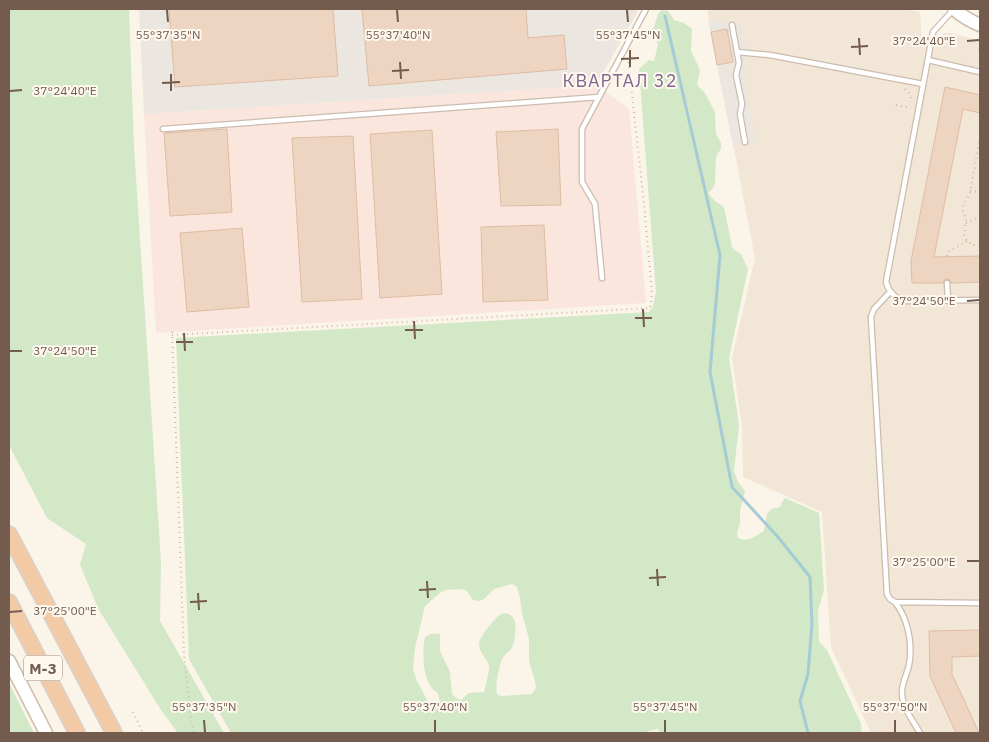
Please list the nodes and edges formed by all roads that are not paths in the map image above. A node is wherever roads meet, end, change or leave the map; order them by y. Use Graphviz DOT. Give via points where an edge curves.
graph roads {
  1 [pos="646,9"];
  2 [pos="954,9"];
  3 [pos="732,25"];
  4 [pos="980,25"];
  5 [pos="737,52"];
  6 [pos="928,60"];
  7 [pos="980,72"];
  8 [pos="923,84"];
  9 [pos="599,97"];
  10 [pos="163,128"];
  11 [pos="745,142"];
  12 [pos="602,278"];
  13 [pos="947,283"];
  14 [pos="890,292"];
  15 [pos="980,300"];
  16 [pos="948,301"];
  17 [pos="9,534"];
  18 [pos="9,602"];
  19 [pos="895,602"];
  20 [pos="980,603"];
  21 [pos="9,661"];
  22 [pos="46,733"];
  23 [pos="77,733"];
  24 [pos="114,733"];
  25 [pos="920,733"];
  1 -- 9 [label="lane"];
  2 -- 4 [label="main road"];
  2 -- 6 [label="lane" via="933,32"];
  3 -- 5 [label="lane"];
  5 -- 8 [label="lane" via="770,55"];
  5 -- 11 [label="lane" via="740,63 736,75"];
  6 -- 7 [label="lane"];
  6 -- 8 [label="lane"];
  8 -- 14 [label="lane" via="887,273"];
  9 -- 10 [label="lane"];
  9 -- 12 [label="lane" via="582,130 582,182 595,204"];
  13 -- 16 [label="lane"];
  14 -- 16 [label="lane" via="904,301"];
  14 -- 19 [label="lane" via="871,317 887,594"];
  15 -- 16 [label="lane"];
  17 -- 24 [label="highway, М-3"];
  18 -- 23 [label="highway, М-3"];
  19 -- 20 [label="lane"];
  19 -- 25 [label="lane" via="903,614 910,640 902,698"];
  21 -- 22 [label="main road"];
}
